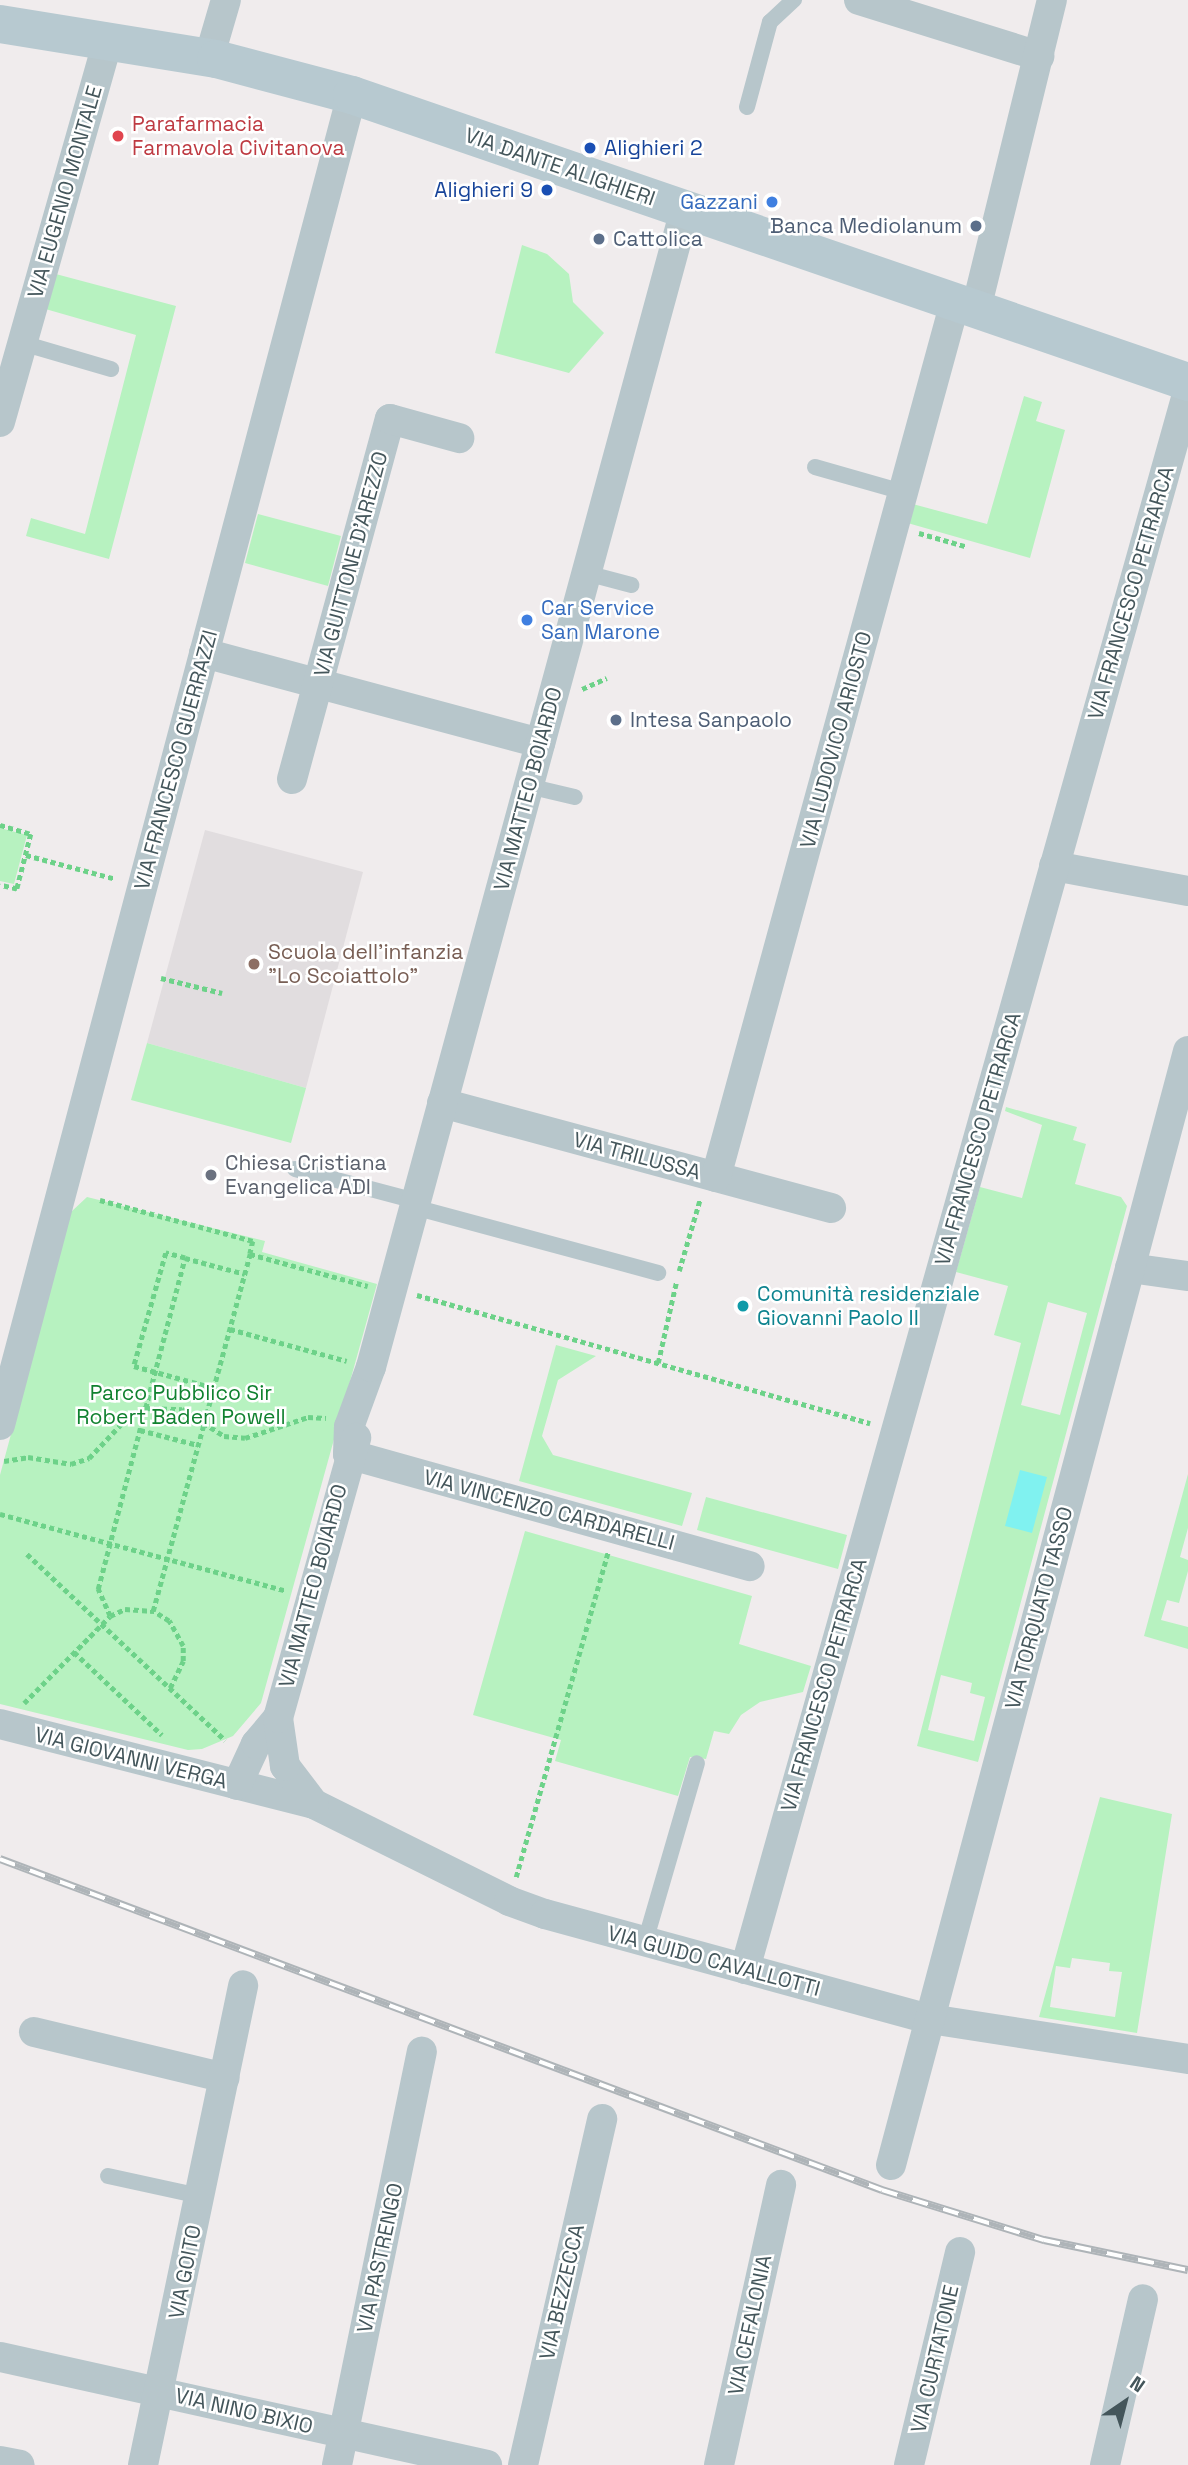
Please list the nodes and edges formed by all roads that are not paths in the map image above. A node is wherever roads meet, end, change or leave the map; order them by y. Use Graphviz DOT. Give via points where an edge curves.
graph roads {
  1 [pos="226,0"];
  2 [pos="794,0"];
  3 [pos="859,0"];
  4 [pos="1052,0"];
  5 [pos="0,24"];
  6 [pos="108,41"];
  7 [pos="1039,56"];
  8 [pos="209,58"];
  9 [pos="352,95"];
  10 [pos="747,107"];
  11 [pos="685,210"];
  12 [pos="966,306"];
  13 [pos="22,343"];
  14 [pos="111,369"];
  15 [pos="1185,380"];
  16 [pos="0,422"];
  17 [pos="459,438"];
  18 [pos="815,467"];
  19 [pos="903,492"];
  20 [pos="586,573"];
  21 [pos="631,585"];
  22 [pos="204,653"];
  23 [pos="318,684"];
  24 [pos="540,743"];
  25 [pos="292,779"];
  26 [pos="528,786"];
  27 [pos="575,797"];
  28 [pos="1054,866"];
  29 [pos="1188,891"];
  30 [pos="1186,1068"];
  31 [pos="442,1103"];
  32 [pos="295,1169"];
  33 [pos="712,1176"];
  34 [pos="415,1204"];
  35 [pos="831,1209"];
  36 [pos="1130,1268"];
  37 [pos="658,1273"];
  38 [pos="1188,1276"];
  39 [pos="0,1425"];
  40 [pos="348,1454"];
  41 [pos="750,1566"];
  42 [pos="9,1716"];
  43 [pos="278,1718"];
  44 [pos="281,1755"];
  45 [pos="697,1763"];
  46 [pos="250,1788"];
  47 [pos="314,1804"];
  48 [pos="645,1942"];
  49 [pos="745,1969"];
  50 [pos="243,1985"];
  51 [pos="930,2019"];
  52 [pos="34,2032"];
  53 [pos="422,2052"];
  54 [pos="1188,2059"];
  55 [pos="225,2078"];
  56 [pos="602,2119"];
  57 [pos="891,2165"];
  58 [pos="108,2176"];
  59 [pos="781,2186"];
  60 [pos="200,2196"];
  61 [pos="960,2252"];
  62 [pos="1143,2299"];
  63 [pos="0,2357"];
  64 [pos="161,2392"];
  65 [pos="344,2433"];
  66 [pos="0,2461"];
  67 [pos="20,2465"];
  68 [pos="143,2465"];
  69 [pos="337,2465"];
  70 [pos="488,2465"];
  71 [pos="523,2465"];
  72 [pos="719,2465"];
  73 [pos="909,2465"];
  74 [pos="1105,2465"];
  1 -- 8 [label="street"];
  2 -- 10 [label="lane" via="770,22"];
  3 -- 7 [label="street"];
  4 -- 7 [label="street, VIA LUDOVICO ARIOSTO"];
  5 -- 6 [label="main road, VIA DANTE ALIGHIERI"];
  6 -- 8 [label="main road, VIA DANTE ALIGHIERI"];
  6 -- 13 [label="street, VIA EUGENIO MONTALE"];
  7 -- 12 [label="street, VIA LUDOVICO ARIOSTO"];
  8 -- 9 [label="main road, VIA DANTE ALIGHIERI"];
  9 -- 11 [label="main road, VIA DANTE ALIGHIERI"];
  9 -- 22 [label="street, VIA FRANCESCO GUERRAZZI"];
  11 -- 12 [label="main road, VIA DANTE ALIGHIERI"];
  11 -- 20 [label="street, VIA MATTEO BOIARDO"];
  12 -- 15 [label="main road, VIA DANTE ALIGHIERI"];
  12 -- 19 [label="street, VIA LUDOVICO ARIOSTO"];
  13 -- 14 [label="lane"];
  13 -- 16 [label="street, VIA EUGENIO MONTALE"];
  15 -- 28 [label="street, VIA FRANCESCO PETRARCA"];
  17 -- 23 [label="street, VIA GUITTONE D'AREZZO" via="390,419"];
  18 -- 19 [label="lane"];
  19 -- 33 [label="street, VIA LUDOVICO ARIOSTO"];
  20 -- 21 [label="lane"];
  20 -- 24 [label="street, VIA MATTEO BOIARDO"];
  22 -- 23 [label="street"];
  22 -- 39 [label="street, VIA FRANCESCO GUERRAZZI"];
  23 -- 24 [label="street"];
  23 -- 25 [label="street, VIA GUITTONE D'AREZZO"];
  24 -- 26 [label="street, VIA MATTEO BOIARDO"];
  26 -- 27 [label="lane"];
  26 -- 31 [label="street, VIA MATTEO BOIARDO"];
  28 -- 29 [label="street"];
  28 -- 49 [label="street, VIA FRANCESCO PETRARCA"];
  30 -- 36 [label="street, VIA TORQUATO TASSO"];
  31 -- 33 [label="street, VIA TRILUSSA"];
  31 -- 34 [label="street, VIA MATTEO BOIARDO"];
  32 -- 34 [label="lane"];
  33 -- 35 [label="street, VIA TRILUSSA"];
  34 -- 37 [label="lane"];
  34 -- 40 [label="street, VIA MATTEO BOIARDO" via="384,1288 363,1365 349,1427"];
  36 -- 38 [label="street"];
  36 -- 51 [label="street, VIA TORQUATO TASSO"];
  40 -- 41 [label="street, VIA VINCENZO CARDARELLI"];
  40 -- 43 [label="street, VIA MATTEO BOIARDO"];
  42 -- 46 [label="street, VIA GIOVANNI VERGA"];
  43 -- 44 [label="street, VIA MATTEO BOIARDO"];
  43 -- 46 [label="street, VIA MATTEO BOIARDO" via="256,1744"];
  44 -- 46 [label="street, VIA MATTEO BOIARDO" via="279,1769"];
  44 -- 47 [label="street, VIA MATTEO BOIARDO"];
  45 -- 48 [label="lane"];
  46 -- 47 [label="street, VIA GUIDO CAVALLOTTI"];
  47 -- 48 [label="street, VIA GUIDO CAVALLOTTI" via="509,1901"];
  48 -- 49 [label="street, VIA GUIDO CAVALLOTTI"];
  49 -- 51 [label="street, VIA GUIDO CAVALLOTTI"];
  50 -- 55 [label="street, VIA GOITO"];
  51 -- 54 [label="street, VIA GUIDO CAVALLOTTI"];
  51 -- 57 [label="street, VIA TORQUATO TASSO"];
  52 -- 55 [label="street"];
  53 -- 65 [label="street, VIA PASTRENGO"];
  55 -- 60 [label="street, VIA GOITO"];
  56 -- 71 [label="street, VIA BEZZECCA"];
  58 -- 60 [label="lane"];
  59 -- 72 [label="street, VIA CEFALONIA"];
  60 -- 64 [label="street, VIA GOITO"];
  61 -- 73 [label="street, VIA CURTATONE"];
  62 -- 74 [label="street"];
  63 -- 64 [label="street, VIA NINO BIXIO"];
  64 -- 65 [label="street, VIA NINO BIXIO"];
  64 -- 68 [label="street, VIA GOITO"];
  65 -- 69 [label="street, VIA PASTRENGO"];
  65 -- 70 [label="street, VIA NINO BIXIO"];
  66 -- 67 [label="street"];
}
